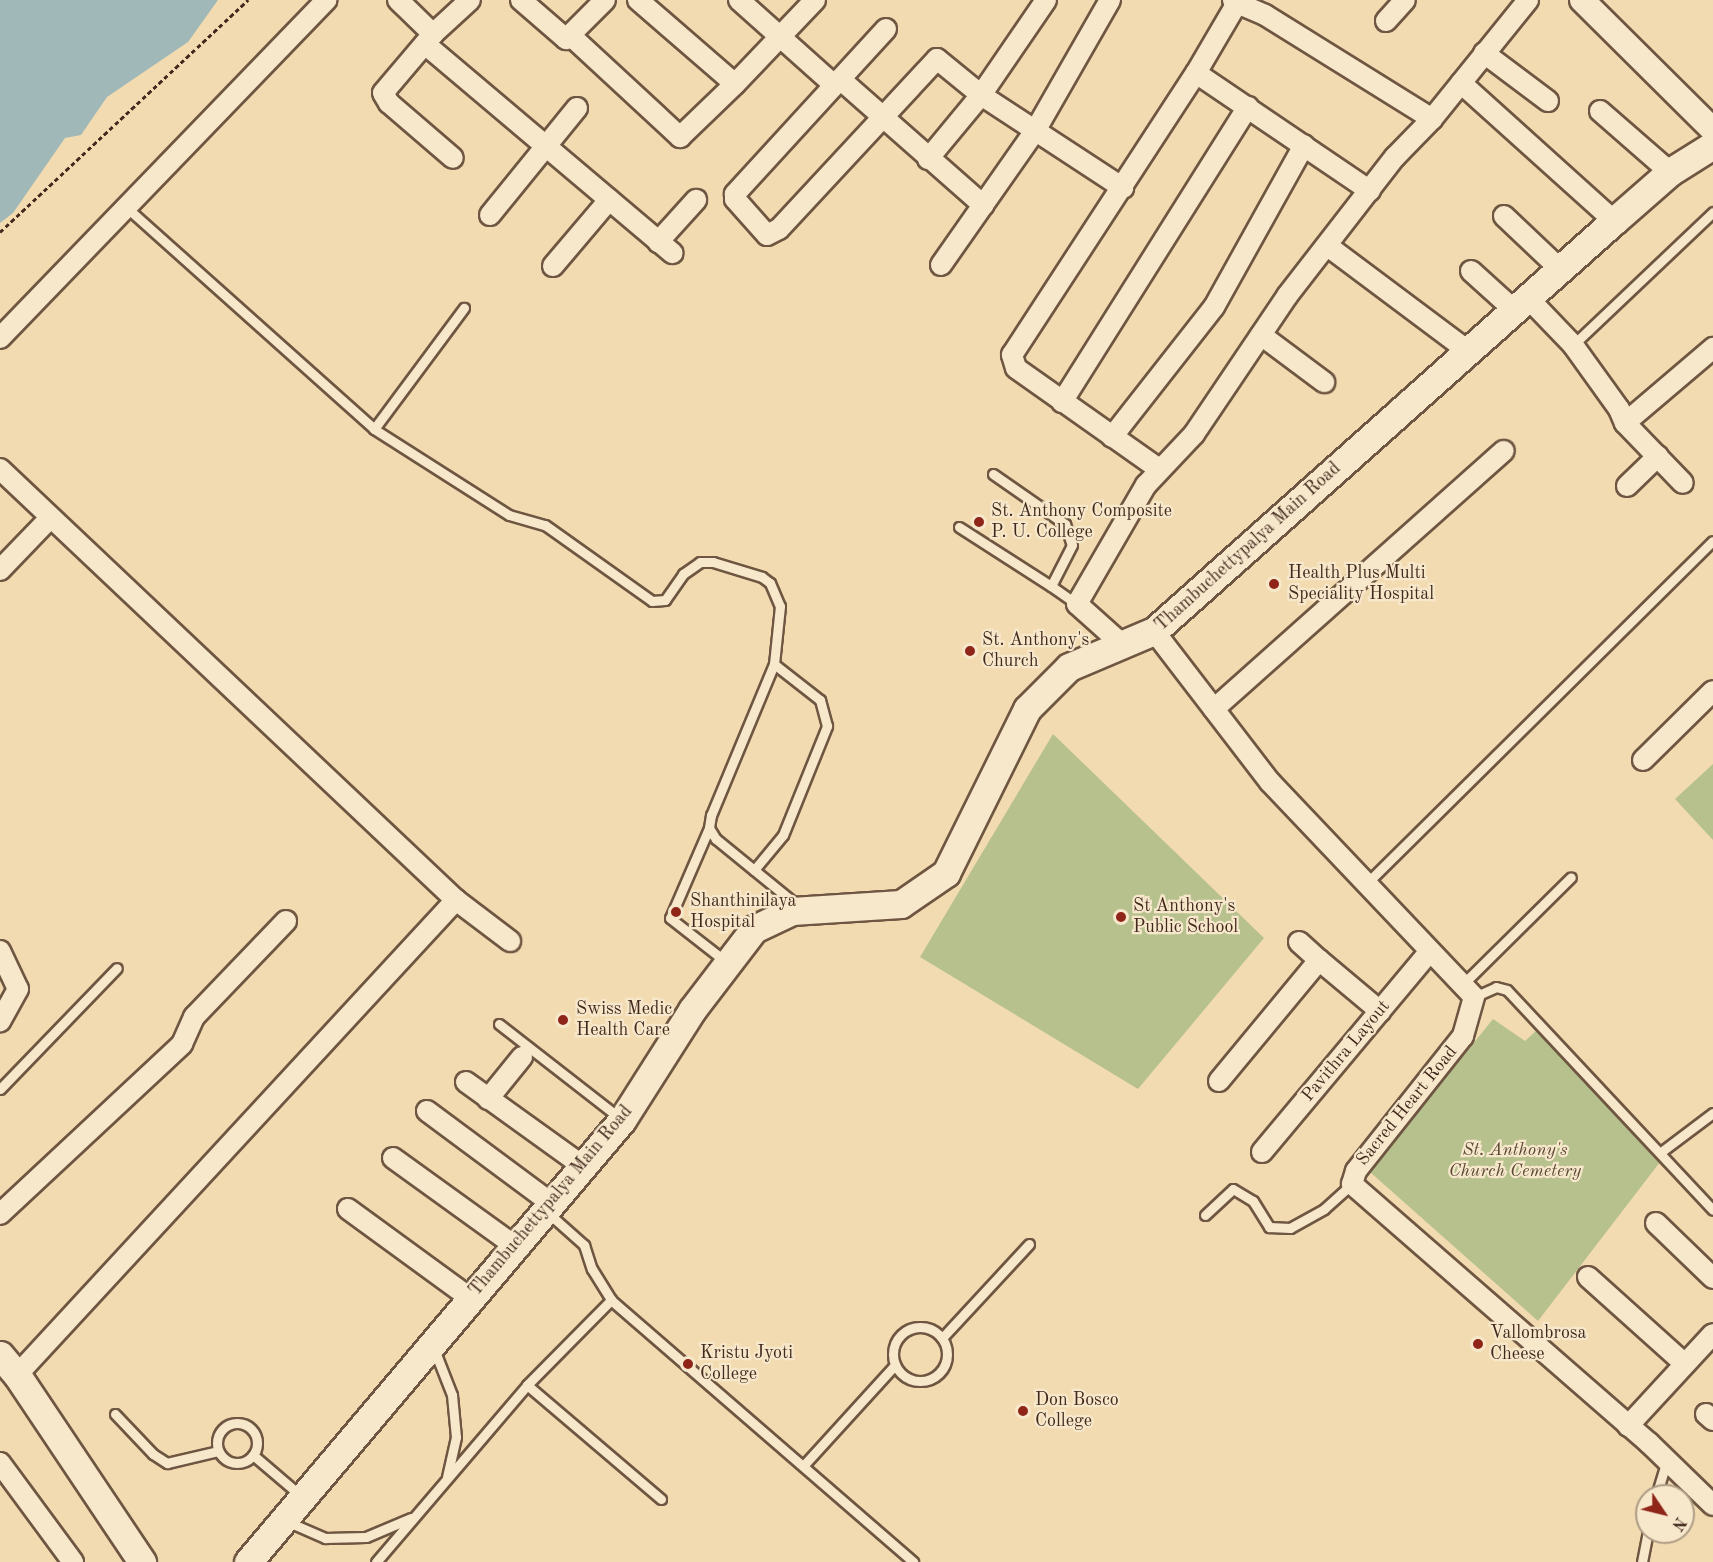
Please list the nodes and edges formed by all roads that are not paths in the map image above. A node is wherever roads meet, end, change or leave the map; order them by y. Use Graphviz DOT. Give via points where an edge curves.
graph roads {
  1 [pos="326,0"];
  2 [pos="398,0"];
  3 [pos="470,0"];
  4 [pos="521,0"];
  5 [pos="605,0"];
  6 [pos="638,0"];
  7 [pos="739,0"];
  8 [pos="815,0"];
  9 [pos="1046,0"];
  10 [pos="1405,0"];
  11 [pos="1528,0"];
  12 [pos="1582,0"];
  13 [pos="1235,1"];
  14 [pos="1101,4"];
  15 [pos="1386,21"];
  16 [pos="886,28"];
  17 [pos="571,36"];
  18 [pos="429,39"];
  19 [pos="780,39"];
  20 [pos="1484,53"];
  21 [pos="1196,73"];
  22 [pos="837,82"];
  23 [pos="1461,83"];
  24 [pos="735,84"];
  25 [pos="981,95"];
  26 [pos="1548,101"];
  27 [pos="578,108"];
  28 [pos="1248,108"];
  29 [pos="1600,111"];
  30 [pos="1432,119"];
  31 [pos="884,120"];
  32 [pos="1713,130"];
  33 [pos="1035,131"];
  34 [pos="1304,145"];
  35 [pos="1713,145"];
  36 [pos="544,146"];
  37 [pos="453,158"];
  38 [pos="928,159"];
  39 [pos="1670,172"];
  40 [pos="1123,188"];
  41 [pos="1370,191"];
  42 [pos="609,200"];
  43 [pos="696,200"];
  44 [pos="983,205"];
  45 [pos="126,207"];
  46 [pos="1713,212"];
  47 [pos="490,215"];
  48 [pos="1504,216"];
  49 [pos="1614,221"];
  50 [pos="1329,247"];
  51 [pos="940,265"];
  52 [pos="552,266"];
  53 [pos="1560,269"];
  54 [pos="1470,271"];
  55 [pos="1521,304"];
  56 [pos="464,308"];
  57 [pos="1261,335"];
  58 [pos="0,339"];
  59 [pos="1573,345"];
  60 [pos="1468,351"];
  61 [pos="1709,358"];
  62 [pos="1324,382"];
  63 [pos="1062,402"];
  64 [pos="1624,423"];
  65 [pos="374,429"];
  66 [pos="1112,437"];
  67 [pos="1504,451"];
  68 [pos="1658,456"];
  69 [pos="0,469"];
  70 [pos="1159,469"];
  71 [pos="993,474"];
  72 [pos="1683,483"];
  73 [pos="1627,486"];
  74 [pos="50,518"];
  75 [pos="959,527"];
  76 [pos="1713,541"];
  77 [pos="0,570"];
  78 [pos="1051,586"];
  79 [pos="1077,604"];
  80 [pos="1154,631"];
  81 [pos="1124,646"];
  82 [pos="774,664"];
  83 [pos="1713,691"];
  84 [pos="1214,709"];
  85 [pos="1643,760"];
  86 [pos="710,828"];
  87 [pos="754,870"];
  88 [pos="1571,877"];
  89 [pos="1367,883"];
  90 [pos="456,900"];
  91 [pos="804,910"];
  92 [pos="286,921"];
  93 [pos="510,941"];
  94 [pos="1299,942"];
  95 [pos="0,951"];
  96 [pos="1430,951"];
  97 [pos="1319,960"];
  98 [pos="727,963"];
  99 [pos="117,968"];
  100 [pos="1468,991"];
  101 [pos="1380,1011"];
  102 [pos="0,1021"];
  103 [pos="500,1024"];
  104 [pos="522,1057"];
  105 [pos="1219,1081"];
  106 [pos="466,1082"];
  107 [pos="0,1089"];
  108 [pos="488,1099"];
  109 [pos="427,1111"];
  110 [pos="1713,1113"];
  111 [pos="622,1120"];
  112 [pos="1262,1152"];
  113 [pos="1661,1152"];
  114 [pos="393,1158"];
  115 [pos="583,1166"];
  116 [pos="1352,1184"];
  117 [pos="548,1207"];
  118 [pos="348,1209"];
  119 [pos="1713,1210"];
  120 [pos="0,1214"];
  121 [pos="1205,1215"];
  122 [pos="1656,1223"];
  123 [pos="1029,1244"];
  124 [pos="515,1246"];
  125 [pos="1588,1277"];
  126 [pos="1713,1278"];
  127 [pos="470,1298"];
  128 [pos="611,1300"];
  129 [pos="1713,1334"];
  130 [pos="942,1338"];
  131 [pos="432,1344"];
  132 [pos="1684,1364"];
  133 [pos="9,1365"];
  134 [pos="895,1365"];
  135 [pos="527,1385"];
  136 [pos="116,1414"];
  137 [pos="1628,1426"];
  138 [pos="218,1451"];
  139 [pos="253,1455"];
  140 [pos="1667,1460"];
  141 [pos="0,1463"];
  142 [pos="803,1466"];
  143 [pos="446,1480"];
  144 [pos="1660,1484"];
  145 [pos="303,1497"];
  146 [pos="662,1499"];
  147 [pos="1713,1505"];
  148 [pos="415,1517"];
  149 [pos="284,1520"];
  150 [pos="1646,1544"];
  151 [pos="73,1562"];
  152 [pos="142,1562"];
  153 [pos="248,1562"];
  154 [pos="376,1562"];
  155 [pos="913,1562"];
  156 [pos="1642,1562"];
  1 -- 45 [label="street"];
  2 -- 18 [label="street"];
  3 -- 18 [label="street"];
  4 -- 17 [label="street" via="561,38"];
  5 -- 17 [label="street"];
  6 -- 24 [label="street"];
  7 -- 19 [label="street"];
  8 -- 19 [label="street"];
  9 -- 25 [label="street"];
  10 -- 15 [label="street"];
  11 -- 20 [label="street"];
  12 -- 32 [label="street"];
  13 -- 21 [label="street"];
  13 -- 30 [label="street" via="1265,15"];
  14 -- 33 [label="street"];
  16 -- 22 [label="street"];
  17 -- 24 [label="street" via="680,137"];
  18 -- 36 [label="street"];
  18 -- 37 [label="street" via="383,93 389,103"];
  19 -- 22 [label="street"];
  19 -- 24 [label="street"];
  20 -- 23 [label="street"];
  20 -- 26 [label="street"];
  21 -- 28 [label="street"];
  21 -- 40 [label="street"];
  22 -- 31 [label="street"];
  22 -- 31 [label="street" via="735,194 735,199 767,235 779,230"];
  23 -- 30 [label="street"];
  23 -- 49 [label="street"];
  25 -- 31 [label="street" via="937,59"];
  25 -- 33 [label="street"];
  25 -- 38 [label="street"];
  27 -- 36 [label="street"];
  28 -- 34 [label="street"];
  28 -- 63 [label="street"];
  29 -- 39 [label="street"];
  30 -- 41 [label="street"];
  31 -- 38 [label="street"];
  33 -- 40 [label="street"];
  33 -- 44 [label="street"];
  34 -- 41 [label="street"];
  34 -- 66 [label="street" via="1214,307"];
  35 -- 39 [label="main road, Thambuchettypalya Main Road"];
  36 -- 42 [label="street"];
  36 -- 47 [label="street"];
  38 -- 44 [label="street"];
  39 -- 49 [label="main road, Thambuchettypalya Main Road"];
  40 -- 63 [label="street" via="1012,355 1016,368"];
  41 -- 50 [label="street"];
  42 -- 43 [label="street" via="665,248"];
  42 -- 52 [label="street"];
  44 -- 51 [label="street"];
  45 -- 58 [label="street"];
  45 -- 65 [label="lane"];
  46 -- 59 [label="lane"];
  48 -- 53 [label="street"];
  49 -- 53 [label="main road, Thambuchettypalya Main Road"];
  50 -- 57 [label="street" via="1287,296"];
  50 -- 60 [label="street"];
  53 -- 55 [label="main road, Thambuchettypalya Main Road"];
  54 -- 55 [label="street"];
  55 -- 59 [label="street"];
  55 -- 60 [label="main road, Thambuchettypalya Main Road"];
  56 -- 65 [label="lane"];
  57 -- 62 [label="street"];
  57 -- 70 [label="street" via="1194,434"];
  59 -- 64 [label="street" via="1619,409"];
  60 -- 80 [label="main road, Thambuchettypalya Main Road"];
  61 -- 64 [label="street" via="1690,364"];
  63 -- 66 [label="street"];
  64 -- 68 [label="street"];
  65 -- 82 [label="lane" via="509,515 545,525 651,601 665,600 683,574 700,562 713,562 762,577 777,594 780,606"];
  66 -- 70 [label="street"];
  67 -- 84 [label="street"];
  68 -- 72 [label="street"];
  68 -- 73 [label="street"];
  69 -- 74 [label="street"];
  70 -- 79 [label="street"];
  71 -- 78 [label="lane" via="1069,530 1072,545"];
  74 -- 77 [label="street"];
  74 -- 90 [label="street"];
  75 -- 78 [label="lane"];
  76 -- 89 [label="lane"];
  78 -- 79 [label="lane"];
  79 -- 81 [label="street"];
  80 -- 81 [label="main road, Thambuchettypalya Main Road"];
  80 -- 84 [label="street"];
  81 -- 91 [label="main road, Thambuchettypalya Main Road" via="1069,666 1027,709 946,873 901,904"];
  82 -- 86 [label="lane" via="711,815"];
  82 -- 87 [label="lane" via="820,700 827,726 783,835"];
  83 -- 85 [label="street"];
  84 -- 89 [label="street" via="1270,782"];
  86 -- 87 [label="lane" via="716,839"];
  86 -- 98 [label="lane" via="670,918"];
  87 -- 91 [label="lane"];
  88 -- 100 [label="lane"];
  89 -- 96 [label="street"];
  90 -- 93 [label="street"];
  90 -- 133 [label="street"];
  91 -- 98 [label="main road, Thambuchettypalya Main Road" via="792,911 754,929"];
  92 -- 120 [label="street" via="194,1017 183,1044"];
  94 -- 97 [label="street"];
  95 -- 102 [label="street" via="18,989"];
  96 -- 100 [label="street"];
  96 -- 101 [label="street, Pavithra Layout"];
  97 -- 101 [label="street"];
  97 -- 105 [label="street"];
  98 -- 111 [label="main road, Thambuchettypalya Main Road"];
  99 -- 107 [label="lane"];
  100 -- 113 [label="lane" via="1496,987 1507,990"];
  100 -- 116 [label="street, Sacred Heart Road" via="1463,1036 1356,1171"];
  101 -- 112 [label="street, Pavithra Layout"];
  103 -- 111 [label="lane"];
  104 -- 108 [label="street"];
  106 -- 108 [label="street"];
  108 -- 115 [label="street"];
  109 -- 117 [label="street"];
  110 -- 113 [label="lane"];
  111 -- 115 [label="main road, Thambuchettypalya Main Road"];
  113 -- 119 [label="lane"];
  114 -- 124 [label="street"];
  115 -- 117 [label="main road, Thambuchettypalya Main Road"];
  116 -- 121 [label="lane" via="1324,1209 1290,1228 1269,1227 1253,1202 1233,1189"];
  116 -- 137 [label="street, Sacred Heart Road"];
  117 -- 124 [label="main road, Thambuchettypalya Main Road"];
  117 -- 128 [label="lane" via="584,1245 592,1269"];
  118 -- 127 [label="street"];
  122 -- 126 [label="street"];
  123 -- 130 [label="lane"];
  124 -- 127 [label="main road, Thambuchettypalya Main Road"];
  125 -- 132 [label="street"];
  127 -- 131 [label="main road, Thambuchettypalya Main Road"];
  128 -- 135 [label="lane"];
  128 -- 142 [label="lane"];
  129 -- 132 [label="street"];
  130 -- 134 [label="lane" via="928,1328 911,1328 894,1347"];
  130 -- 134 [label="lane" via="946,1364 934,1378 907,1378"];
  131 -- 143 [label="lane" via="452,1395 456,1437"];
  131 -- 145 [label="main road, Thambuchettypalya Main Road"];
  132 -- 137 [label="street"];
  133 -- 152 [label="main road"];
  134 -- 142 [label="lane"];
  135 -- 143 [label="lane"];
  135 -- 146 [label="lane"];
  136 -- 138 [label="lane" via="153,1454 167,1463"];
  137 -- 140 [label="street, Sacred Heart Road"];
  138 -- 139 [label="lane" via="234,1463"];
  138 -- 139 [label="lane" via="220,1431 237,1422 249,1426 256,1437"];
  139 -- 145 [label="lane"];
  140 -- 144 [label="lane"];
  140 -- 147 [label="street, Sacred Heart Road"];
  141 -- 151 [label="street"];
  142 -- 155 [label="lane"];
  143 -- 148 [label="lane"];
  145 -- 149 [label="main road, Thambuchettypalya Main Road"];
  148 -- 149 [label="lane" via="366,1537 325,1538"];
  148 -- 154 [label="lane"];
  149 -- 153 [label="main road, Thambuchettypalya Main Road"];
  150 -- 156 [label="lane"];
}
